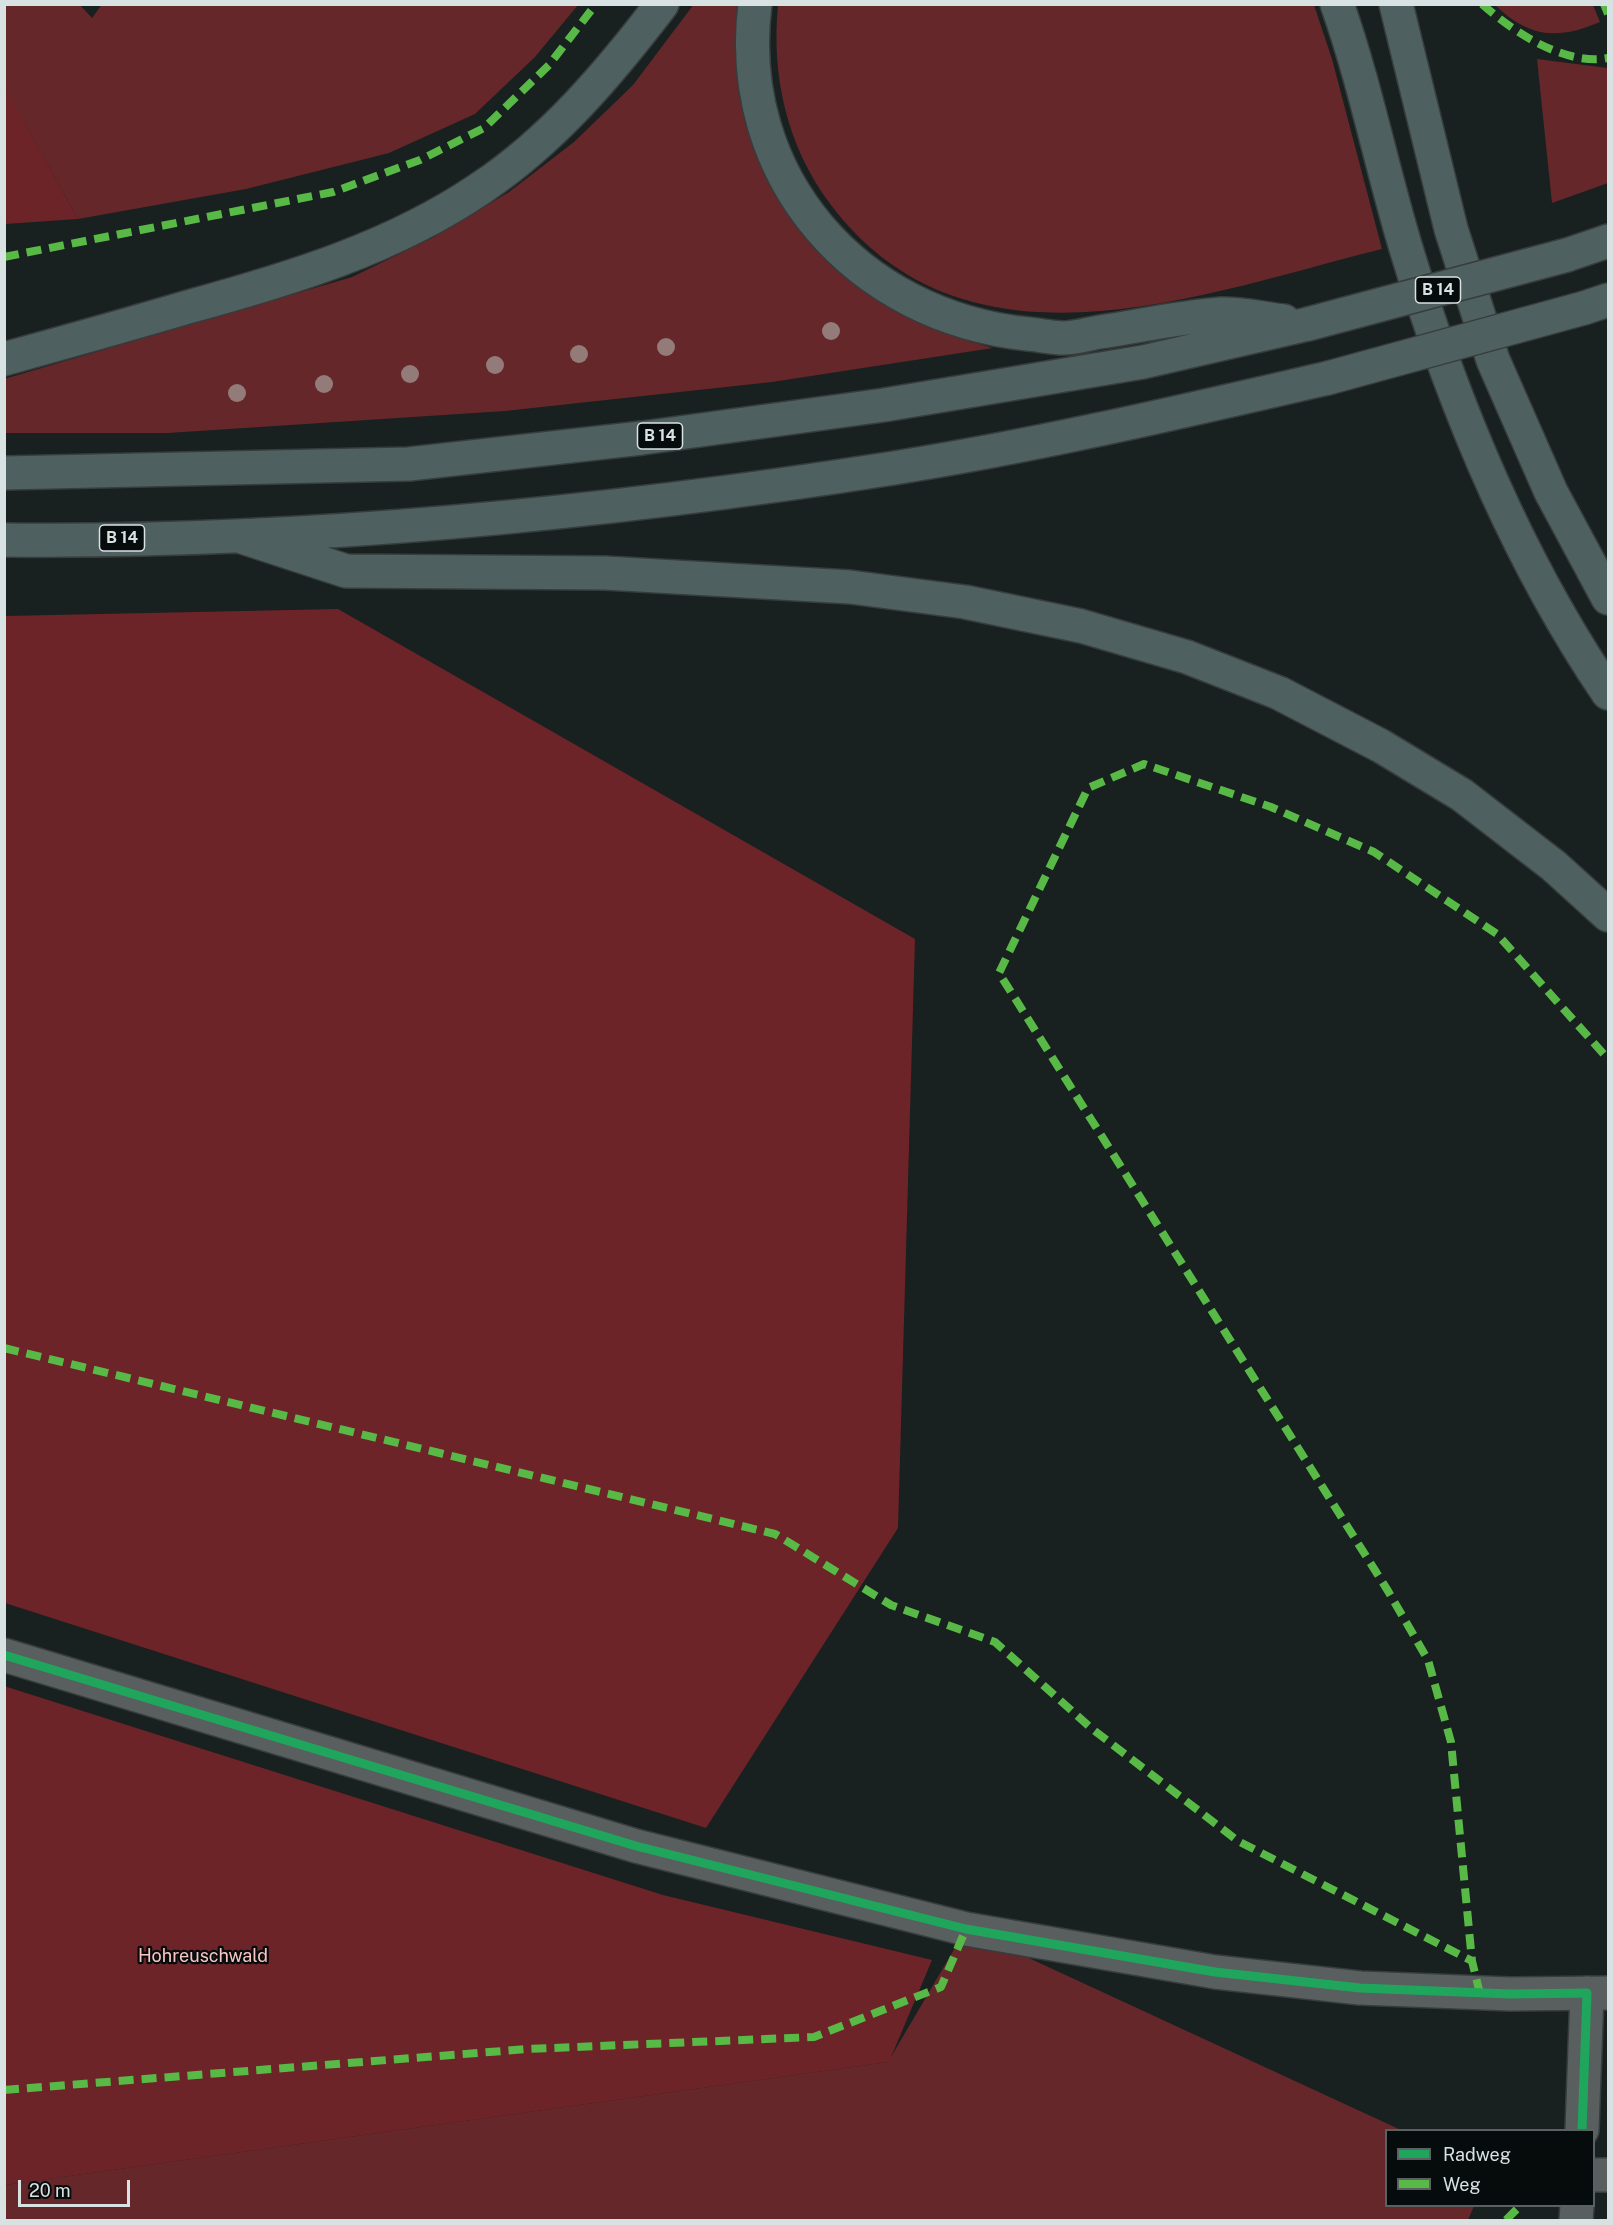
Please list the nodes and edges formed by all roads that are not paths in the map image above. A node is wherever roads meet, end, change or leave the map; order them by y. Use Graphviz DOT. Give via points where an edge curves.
graph roads {
  1 [pos="662,4"];
  2 [pos="755,4"];
  3 [pos="1338,4"];
  4 [pos="1396,4"];
  5 [pos="1608,241"];
  6 [pos="1596,304"];
  7 [pos="1308,324"];
  8 [pos="4,359"];
  9 [pos="4,473"];
  10 [pos="239,536"];
  11 [pos="4,540"];
  12 [pos="1608,598"];
  13 [pos="1608,693"];
  14 [pos="1608,915"];
  15 [pos="4,1655"];
  16 [pos="1598,1993"];
  17 [pos="1582,2129"];
  1 -- 8 [label="highway" via="617,62 558,126 482,188 424,222 337,262"];
  2 -- 7 [label="highway" via="751,38 756,94 771,150 799,203 828,239 879,283 936,314 999,331 1042,336 1064,338 1222,314"];
  3 -- 13 [label="highway" via="1404,243 1445,372 1490,480 1538,573"];
  4 -- 12 [label="highway" via="1452,228 1492,360 1551,492"];
  5 -- 7 [label="highway, B 14, bridge"];
  6 -- 10 [label="highway, B 14, bridge" via="1328,378 1142,420 896,468 653,501 414,527"];
  7 -- 9 [label="highway, B 14" via="1143,362 885,405 642,438 409,464"];
  10 -- 11 [label="highway, B 14"];
  10 -- 14 [label="highway" via="346,571 605,573 850,587 965,602 1081,626 1187,657 1279,693 1381,746 1462,795 1554,866"];
  15 -- 16 [label="street" via="636,1846 966,1929 1215,1972 1360,1988 1490,1994"];
  16 -- 17 [label="street"];
}
